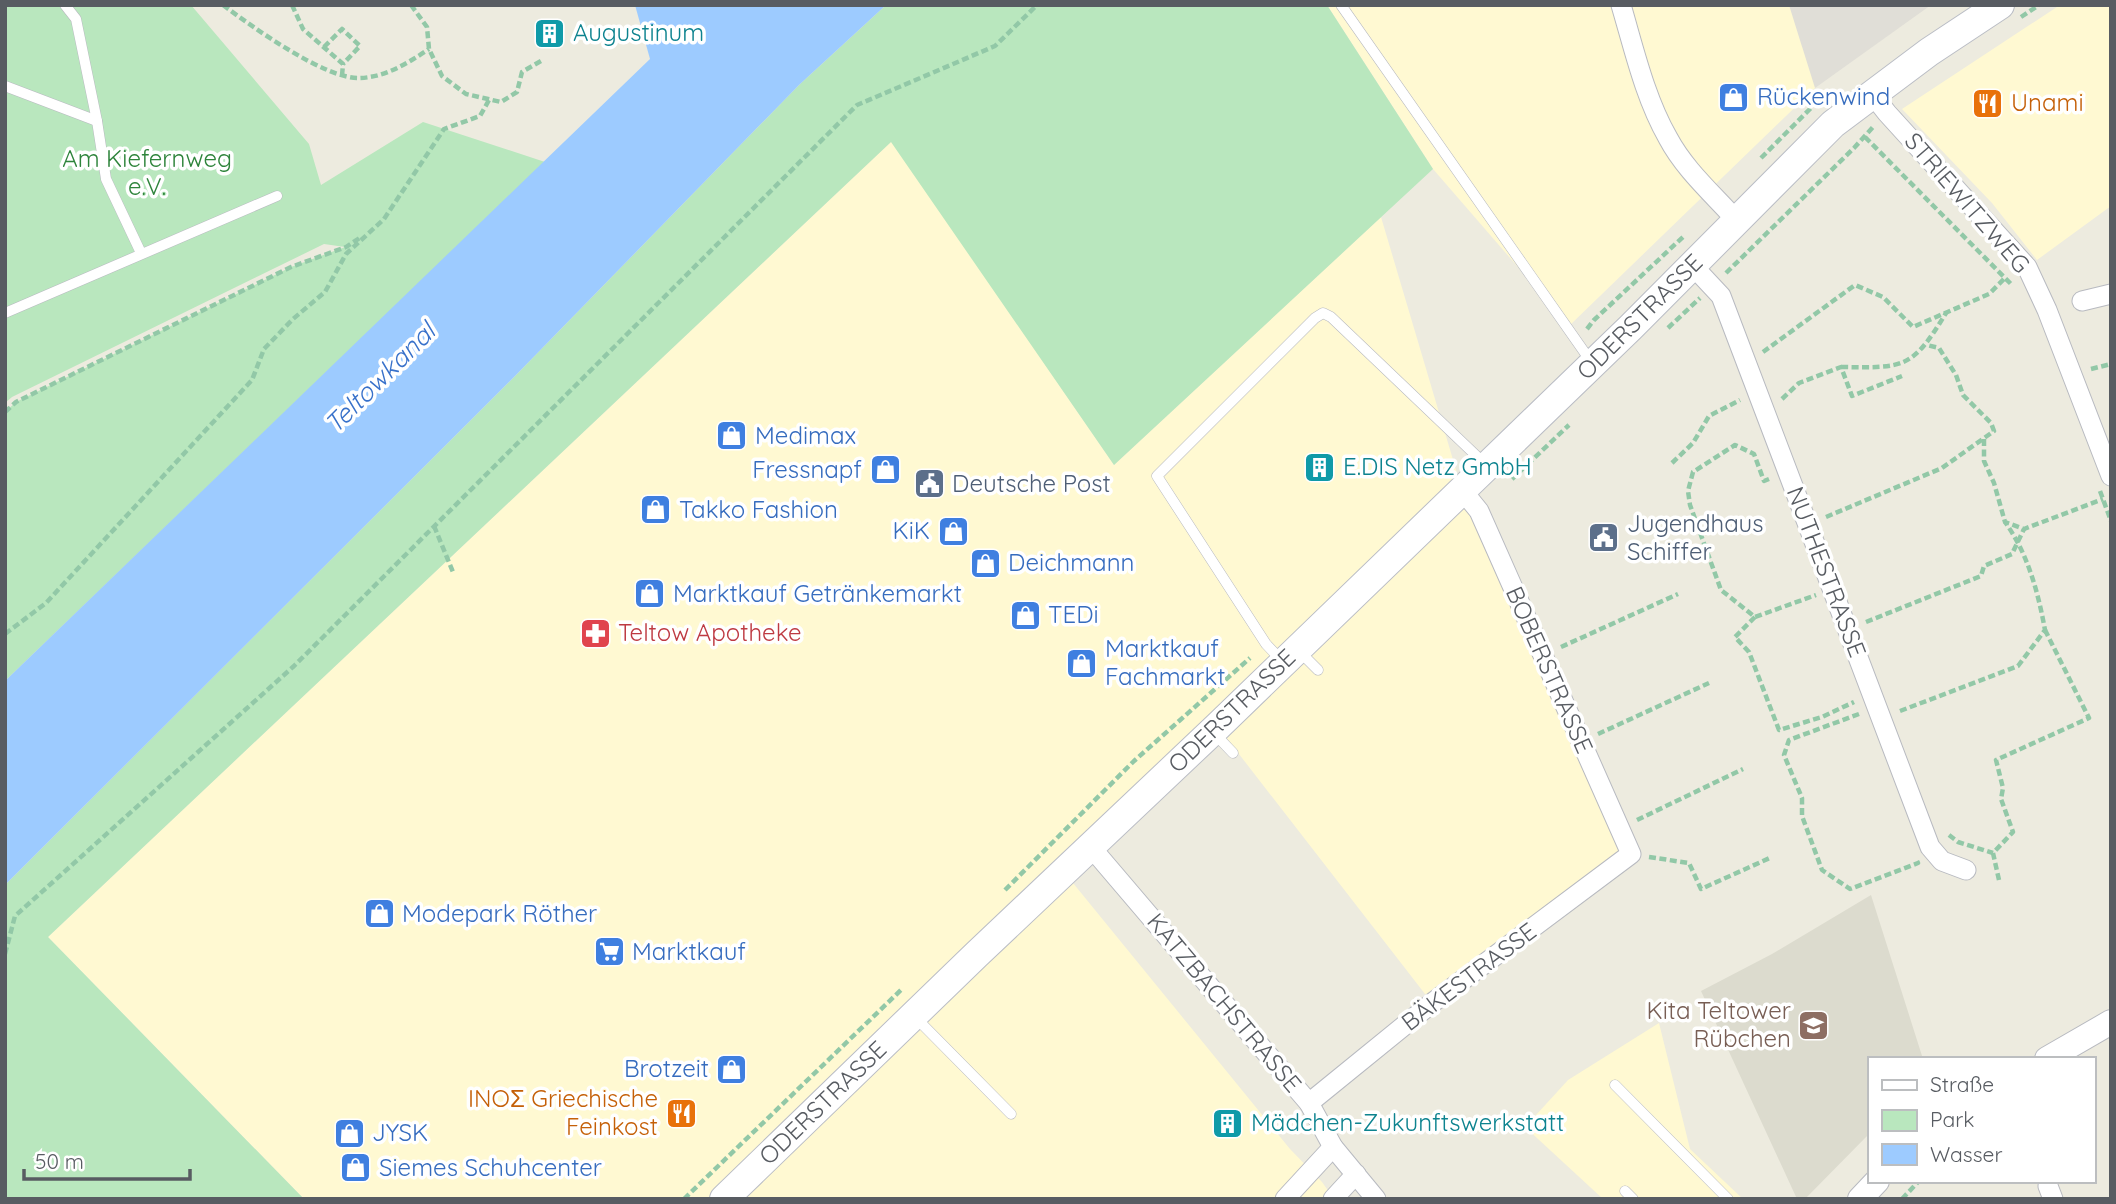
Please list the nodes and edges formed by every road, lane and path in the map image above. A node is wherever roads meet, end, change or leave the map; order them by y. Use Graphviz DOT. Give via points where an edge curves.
graph roads {
  1 [pos="65,5"];
  2 [pos="223,5"];
  3 [pos="292,5"];
  4 [pos="411,5"];
  5 [pos="1037,5"];
  6 [pos="1341,5"];
  7 [pos="1621,5"];
  8 [pos="2000,5"];
  9 [pos="324,47"];
  10 [pos="429,49"];
  11 [pos="541,61"];
  12 [pos="343,64"];
  13 [pos="342,76"];
  14 [pos="5,86"];
  15 [pos="1872,94"];
  16 [pos="489,100"];
  17 [pos="97,121"];
  18 [pos="277,196"];
  19 [pos="384,219"];
  20 [pos="1737,221"];
  21 [pos="141,253"];
  22 [pos="1692,265"];
  23 [pos="2005,278"];
  24 [pos="1713,286"];
  25 [pos="2013,286"];
  26 [pos="2111,294"];
  27 [pos="2082,301"];
  28 [pos="1946,312"];
  29 [pos="5,313"];
  30 [pos="1927,345"];
  31 [pos="1763,352"];
  32 [pos="1593,363"];
  33 [pos="1841,367"];
  34 [pos="1902,376"];
  35 [pos="1744,398"];
  36 [pos="1781,400"];
  37 [pos="5,412"];
  38 [pos="1984,438"];
  39 [pos="1672,463"];
  40 [pos="1486,466"];
  41 [pos="2111,476"];
  42 [pos="1773,477"];
  43 [pos="1462,490"];
  44 [pos="2103,499"];
  45 [pos="1825,517"];
  46 [pos="2004,522"];
  47 [pos="434,526"];
  48 [pos="2024,529"];
  49 [pos="2018,541"];
  50 [pos="453,572"];
  51 [pos="1678,594"];
  52 [pos="1817,594"];
  53 [pos="1755,617"];
  54 [pos="1865,622"];
  55 [pos="2045,630"];
  56 [pos="5,634"];
  57 [pos="1543,655"];
  58 [pos="1291,656"];
  59 [pos="1318,670"];
  60 [pos="1709,683"];
  61 [pos="1857,700"];
  62 [pos="1899,711"];
  63 [pos="1862,713"];
  64 [pos="1212,732"];
  65 [pos="1581,742"];
  66 [pos="1233,753"];
  67 [pos="1743,769"];
  68 [pos="1620,829"];
  69 [pos="1090,846"];
  70 [pos="1631,853"];
  71 [pos="1772,857"];
  72 [pos="1918,863"];
  73 [pos="1966,870"];
  74 [pos="1999,880"];
  75 [pos="5,954"];
  76 [pos="913,1016"];
  77 [pos="2111,1022"];
  78 [pos="2050,1057"];
  79 [pos="1615,1085"];
  80 [pos="1309,1103"];
  81 [pos="1011,1114"];
  82 [pos="1333,1147"];
  83 [pos="1356,1174"];
  84 [pos="1875,1183"];
  85 [pos="1917,1183"];
  86 [pos="724,1199"];
  87 [pos="1285,1199"];
  88 [pos="1333,1199"];
  89 [pos="1376,1199"];
  90 [pos="1728,1199"];
  91 [pos="1860,1199"];
  92 [pos="1902,1199"];
  1 -- 17 [label="lane" via="76,19"];
  2 -- 13 [label="path" via="269,39"];
  3 -- 9 [label="path" via="303,29"];
  4 -- 10 [label="path" via="427,27"];
  5 -- 47 [label="path" via="995,46 857,105"];
  6 -- 32 [label="lane"];
  7 -- 20 [label="street" via="1645,85 1667,137"];
  8 -- 15 [label="main road, ODERSTRASSE"];
  9 -- 12 [label="path"];
  9 -- 12 [label="path" via="342,29 360,46"];
  10 -- 13 [label="path" via="382,74 359,79"];
  10 -- 16 [label="path" via="442,76 466,94"];
  11 -- 16 [label="path" via="522,72 517,92 501,102"];
  12 -- 13 [label="path"];
  14 -- 17 [label="lane"];
  15 -- 20 [label="main road, ODERSTRASSE" via="1833,124"];
  15 -- 41 [label="street, STRIEWITZWEG" via="2027,267"];
  16 -- 19 [label="path" via="480,116 444,128"];
  17 -- 21 [label="lane" via="106,178"];
  18 -- 21 [label="lane"];
  19 -- 37 [label="path" via="346,247 291,267 16,402"];
  19 -- 56 [label="path" via="346,254 325,292 264,349 252,380 46,603"];
  20 -- 22 [label="main road, ODERSTRASSE"];
  21 -- 29 [label="lane"];
  22 -- 24 [label="street, NUTHESTRASSE"];
  22 -- 32 [label="main road, ODERSTRASSE"];
  23 -- 24 [label="path" via="1865,137"];
  23 -- 25 [label="path"];
  23 -- 28 [label="path" via="1989,294"];
  24 -- 73 [label="street, NUTHESTRASSE" via="1745,356 1930,846 1942,861"];
  26 -- 27 [label="street"];
  28 -- 30 [label="path"];
  28 -- 31 [label="path" via="1913,327 1883,296 1855,285"];
  30 -- 33 [label="path" via="1908,361 1888,368"];
  30 -- 38 [label="path" via="1939,348 1963,395 1991,423 1994,431"];
  32 -- 40 [label="main road, ODERSTRASSE"];
  33 -- 34 [label="path" via="1852,396"];
  33 -- 36 [label="path" via="1799,383"];
  35 -- 39 [label="path" via="1709,416 1693,443"];
  38 -- 45 [label="path" via="1942,468"];
  38 -- 46 [label="path" via="1984,461"];
  40 -- 43 [label="main road, ODERSTRASSE"];
  40 -- 58 [label="lane" via="1331,317 1324,313 1315,318 1157,477 1266,643"];
  42 -- 53 [label="path" via="1764,481 1754,454 1735,445 1693,472 1688,491 1721,590"];
  43 -- 57 [label="street, BOBERSTRASSE" via="1479,512"];
  43 -- 58 [label="main road, ODERSTRASSE"];
  44 -- 48 [label="path"];
  46 -- 48 [label="path"];
  46 -- 49 [label="path"];
  47 -- 50 [label="path"];
  47 -- 75 [label="path" via="294,666 15,916"];
  48 -- 49 [label="path"];
  49 -- 54 [label="path" via="2012,554 1984,566 1981,576"];
  49 -- 55 [label="path"];
  51 -- 57 [label="path"];
  52 -- 53 [label="path"];
  53 -- 61 [label="path" via="1735,637 1749,652 1779,730"];
  55 -- 62 [label="path" via="2018,666"];
  55 -- 74 [label="path" via="2089,719 1996,760 2001,799 2013,832 1993,853"];
  57 -- 65 [label="street, BOBERSTRASSE"];
  58 -- 59 [label="lane"];
  58 -- 64 [label="main road, ODERSTRASSE"];
  60 -- 65 [label="path"];
  63 -- 72 [label="path" via="1789,740 1784,755 1802,798 1801,816 1822,870 1850,889"];
  64 -- 66 [label="lane"];
  64 -- 69 [label="main road, ODERSTRASSE"];
  65 -- 68 [label="street, BOBERSTRASSE"];
  67 -- 68 [label="path"];
  68 -- 70 [label="street, BOBERSTRASSE"];
  69 -- 76 [label="main road, ODERSTRASSE"];
  69 -- 80 [label="street, KATZBACHSTRASSE"];
  70 -- 71 [label="path" via="1689,863 1701,889"];
  70 -- 80 [label="street, BÄKESTRASSE" via="1432,1003"];
  76 -- 81 [label="lane"];
  76 -- 86 [label="main road, ODERSTRASSE"];
  77 -- 78 [label="street"];
  79 -- 90 [label="lane"];
  80 -- 82 [label="street, KATZBACHSTRASSE"];
  82 -- 83 [label="street, KATZBACHSTRASSE"];
  82 -- 87 [label="street"];
  83 -- 88 [label="street"];
  83 -- 89 [label="street, KATZBACHSTRASSE"];
  84 -- 91 [label="street"];
  85 -- 92 [label="path"];
}
